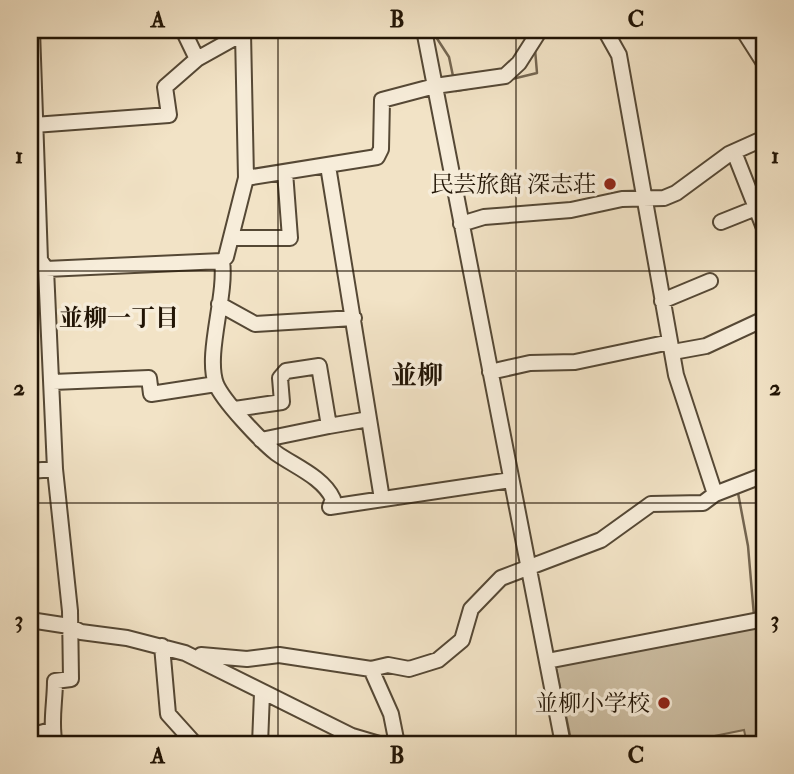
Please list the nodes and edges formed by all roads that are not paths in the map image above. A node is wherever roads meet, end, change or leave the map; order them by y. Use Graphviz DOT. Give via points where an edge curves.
graph roads {
  1 [pos="32,30"];
  2 [pos="183,30"];
  3 [pos="424,30"];
  4 [pos="540,30"];
  5 [pos="605,30"];
  6 [pos="742,30"];
  7 [pos="246,32"];
  8 [pos="764,36"];
  9 [pos="197,59"];
  10 [pos="764,63"];
  11 [pos="435,86"];
  12 [pos="34,125"];
  13 [pos="758,141"];
  14 [pos="734,152"];
  15 [pos="328,166"];
  16 [pos="285,172"];
  17 [pos="246,178"];
  18 [pos="645,199"];
  19 [pos="756,208"];
  20 [pos="727,217"];
  21 [pos="461,224"];
  22 [pos="764,228"];
  23 [pos="233,237"];
  24 [pos="222,261"];
  25 [pos="38,263"];
  26 [pos="710,281"];
  27 [pos="662,301"];
  28 [pos="219,304"];
  29 [pos="354,318"];
  30 [pos="764,319"];
  31 [pos="671,347"];
  32 [pos="490,372"];
  33 [pos="53,382"];
  34 [pos="216,384"];
  35 [pos="235,409"];
  36 [pos="369,419"];
  37 [pos="329,426"];
  38 [pos="261,440"];
  39 [pos="55,468"];
  40 [pos="30,471"];
  41 [pos="764,475"];
  42 [pos="511,480"];
  43 [pos="715,494"];
  44 [pos="382,499"];
  45 [pos="528,568"];
  46 [pos="764,619"];
  47 [pos="30,620"];
  48 [pos="69,626"];
  49 [pos="162,646"];
  50 [pos="185,653"];
  51 [pos="547,661"];
  52 [pos="371,669"];
  53 [pos="262,693"];
  54 [pos="30,736"];
  55 [pos="53,737"];
  56 [pos="352,740"];
  57 [pos="195,744"];
  58 [pos="260,744"];
  59 [pos="379,744"];
  60 [pos="397,744"];
  61 [pos="564,744"];
  1 -- 12 [label="street"];
  2 -- 9 [label="street"];
  3 -- 11 [label="street"];
  4 -- 11 [label="street" via="505,76"];
  5 -- 18 [label="street" via="619,55"];
  6 -- 8 [label="street"];
  6 -- 10 [label="street"];
  7 -- 9 [label="street"];
  7 -- 17 [label="street"];
  9 -- 12 [label="street" via="165,87 169,115"];
  11 -- 15 [label="street" via="382,100 377,157"];
  11 -- 21 [label="street"];
  12 -- 25 [label="street"];
  13 -- 14 [label="street"];
  14 -- 18 [label="street" via="676,193"];
  14 -- 19 [label="street"];
  15 -- 16 [label="street"];
  15 -- 29 [label="street"];
  16 -- 17 [label="street"];
  16 -- 23 [label="street" via="290,238"];
  17 -- 23 [label="street"];
  18 -- 21 [label="street" via="484,217"];
  18 -- 27 [label="street"];
  19 -- 20 [label="street"];
  19 -- 22 [label="street"];
  21 -- 32 [label="street"];
  23 -- 24 [label="street"];
  24 -- 25 [label="street"];
  24 -- 28 [label="street"];
  25 -- 33 [label="street"];
  26 -- 27 [label="street"];
  27 -- 31 [label="street"];
  28 -- 29 [label="street" via="255,324"];
  28 -- 34 [label="street"];
  29 -- 36 [label="street"];
  30 -- 31 [label="street" via="706,346"];
  31 -- 32 [label="street"];
  31 -- 43 [label="street" via="680,392"];
  32 -- 42 [label="street"];
  33 -- 34 [label="street" via="149,378 151,394"];
  33 -- 39 [label="street"];
  34 -- 35 [label="street"];
  35 -- 37 [label="street" via="282,402 280,378 286,371 319,366"];
  35 -- 38 [label="street"];
  36 -- 37 [label="street"];
  36 -- 44 [label="street"];
  37 -- 38 [label="street"];
  38 -- 44 [label="street" via="319,481 334,499 330,507"];
  39 -- 40 [label="street"];
  39 -- 48 [label="street"];
  41 -- 43 [label="street"];
  42 -- 44 [label="street"];
  42 -- 45 [label="street"];
  43 -- 45 [label="street" via="703,503 651,504 601,540"];
  45 -- 51 [label="street"];
  45 -- 52 [label="street" via="492,584 471,609 462,640 438,660 408,669 388,665"];
  46 -- 51 [label="street"];
  47 -- 48 [label="street"];
  48 -- 49 [label="street"];
  48 -- 55 [label="street" via="71,679 55,681"];
  49 -- 50 [label="street"];
  49 -- 57 [label="street" via="168,714"];
  50 -- 52 [label="street" via="247,659 279,655"];
  50 -- 53 [label="street"];
  51 -- 61 [label="street"];
  52 -- 60 [label="street" via="391,714"];
  53 -- 56 [label="street"];
  53 -- 58 [label="street"];
  54 -- 55 [label="street"];
  56 -- 59 [label="street"];
}
